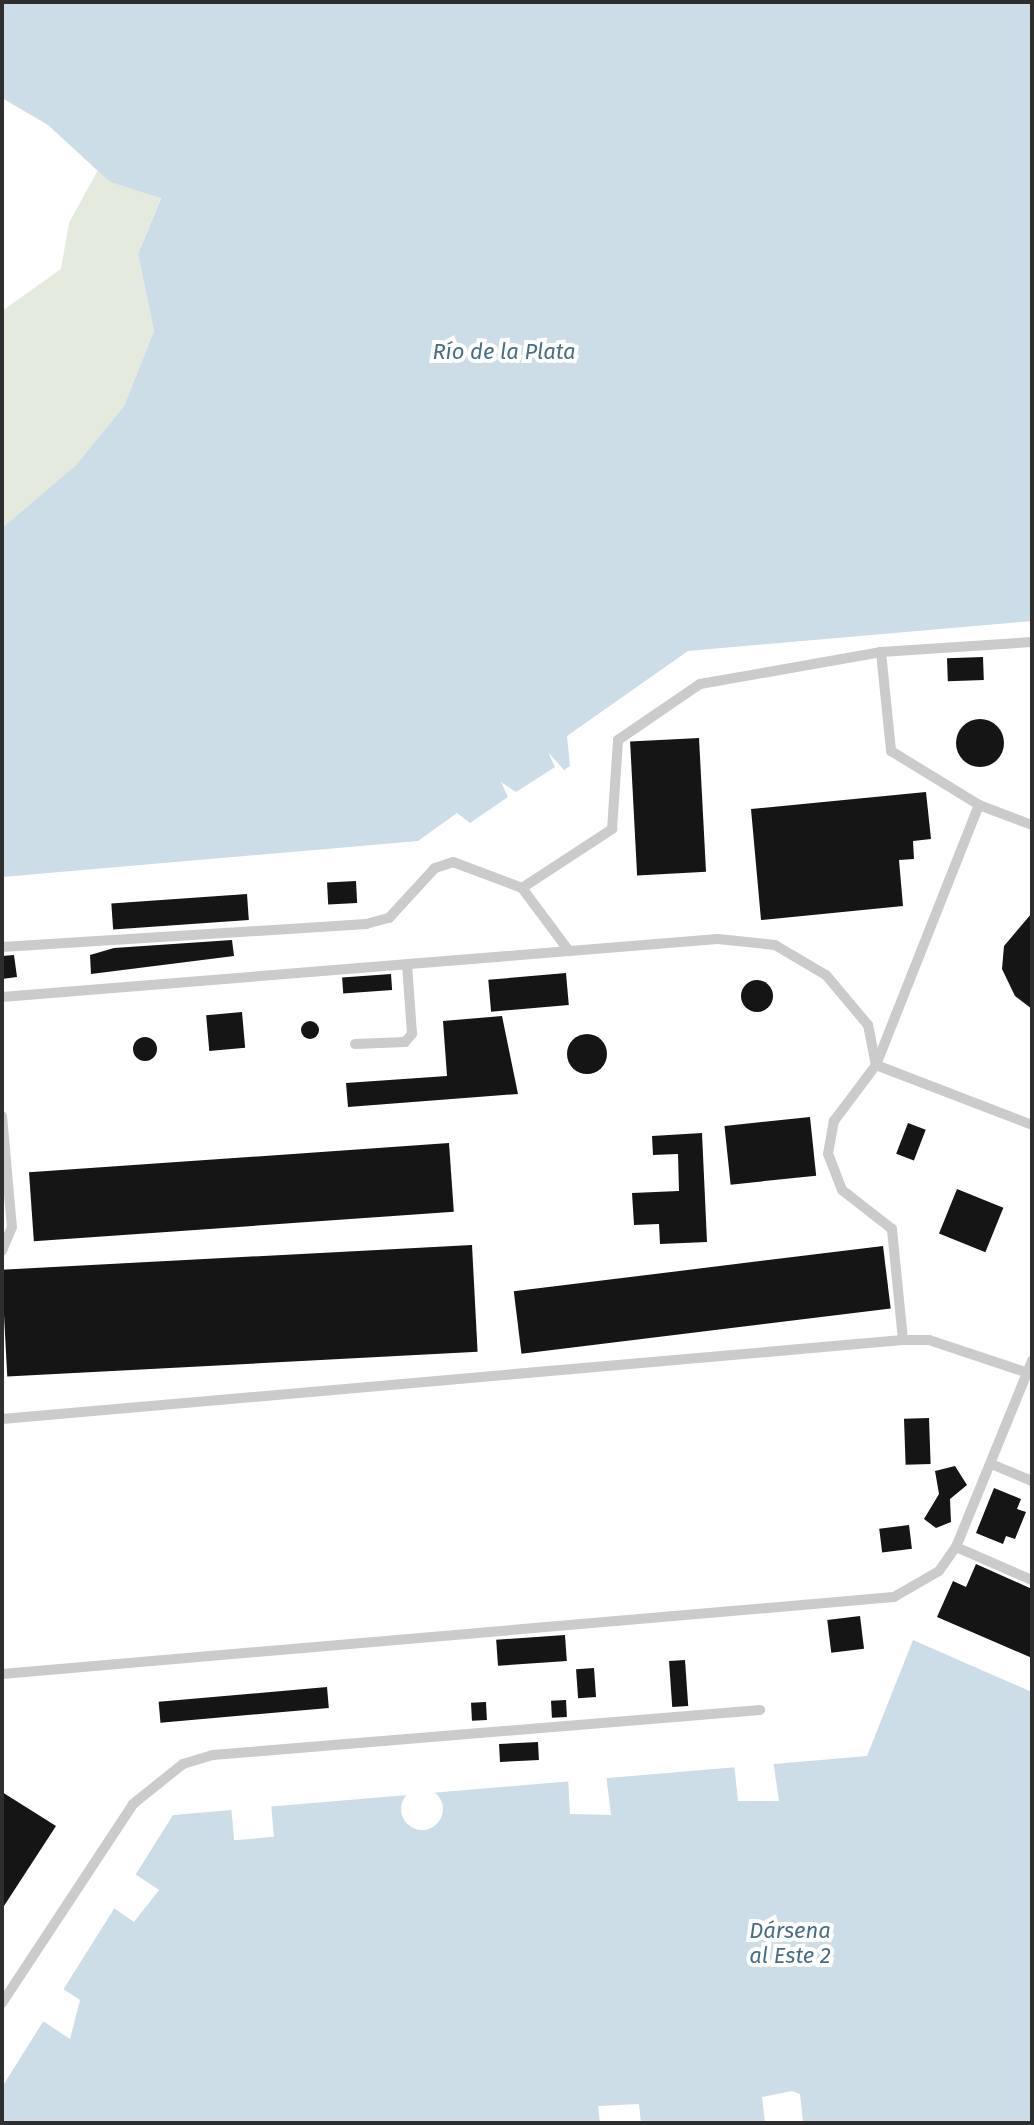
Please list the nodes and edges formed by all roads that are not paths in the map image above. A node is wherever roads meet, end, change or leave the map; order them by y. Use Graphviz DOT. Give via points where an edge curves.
graph roads {
  1 [pos="1032,642"];
  2 [pos="881,652"];
  3 [pos="979,805"];
  4 [pos="1032,825"];
  5 [pos="522,888"];
  6 [pos="2,947"];
  7 [pos="569,951"];
  8 [pos="407,964"];
  9 [pos="2,997"];
  10 [pos="355,1044"];
  11 [pos="876,1065"];
  12 [pos="2,1116"];
  13 [pos="1032,1125"];
  14 [pos="2,1251"];
  15 [pos="903,1340"];
  16 [pos="1032,1361"];
  17 [pos="1030,1374"];
  18 [pos="2,1419"];
  19 [pos="991,1464"];
  20 [pos="1032,1481"];
  21 [pos="956,1547"];
  22 [pos="1032,1580"];
  23 [pos="2,1674"];
  24 [pos="760,1710"];
  25 [pos="4,1995"];
  1 -- 2 [label="lane"];
  2 -- 3 [label="lane" via="891,751"];
  2 -- 5 [label="lane" via="684,692 618,740 612,829"];
  3 -- 4 [label="lane"];
  3 -- 11 [label="lane"];
  5 -- 6 [label="lane" via="453,862 435,868 389,918 366,924"];
  5 -- 7 [label="lane"];
  7 -- 8 [label="lane"];
  7 -- 11 [label="lane" via="718,939 775,945 834,985 868,1025"];
  8 -- 9 [label="lane"];
  8 -- 10 [label="lane" via="412,1034 405,1042"];
  11 -- 13 [label="lane"];
  11 -- 15 [label="lane" via="834,1121 828,1154 842,1190 892,1229"];
  12 -- 14 [label="lane" via="12,1227"];
  15 -- 17 [label="lane" via="929,1340"];
  15 -- 18 [label="lane"];
  16 -- 17 [label="lane"];
  17 -- 19 [label="lane"];
  19 -- 20 [label="lane"];
  19 -- 21 [label="lane"];
  21 -- 22 [label="lane"];
  21 -- 23 [label="lane" via="939,1571 879,1601"];
  24 -- 25 [label="lane" via="213,1755 183,1764 133,1804"];
}
